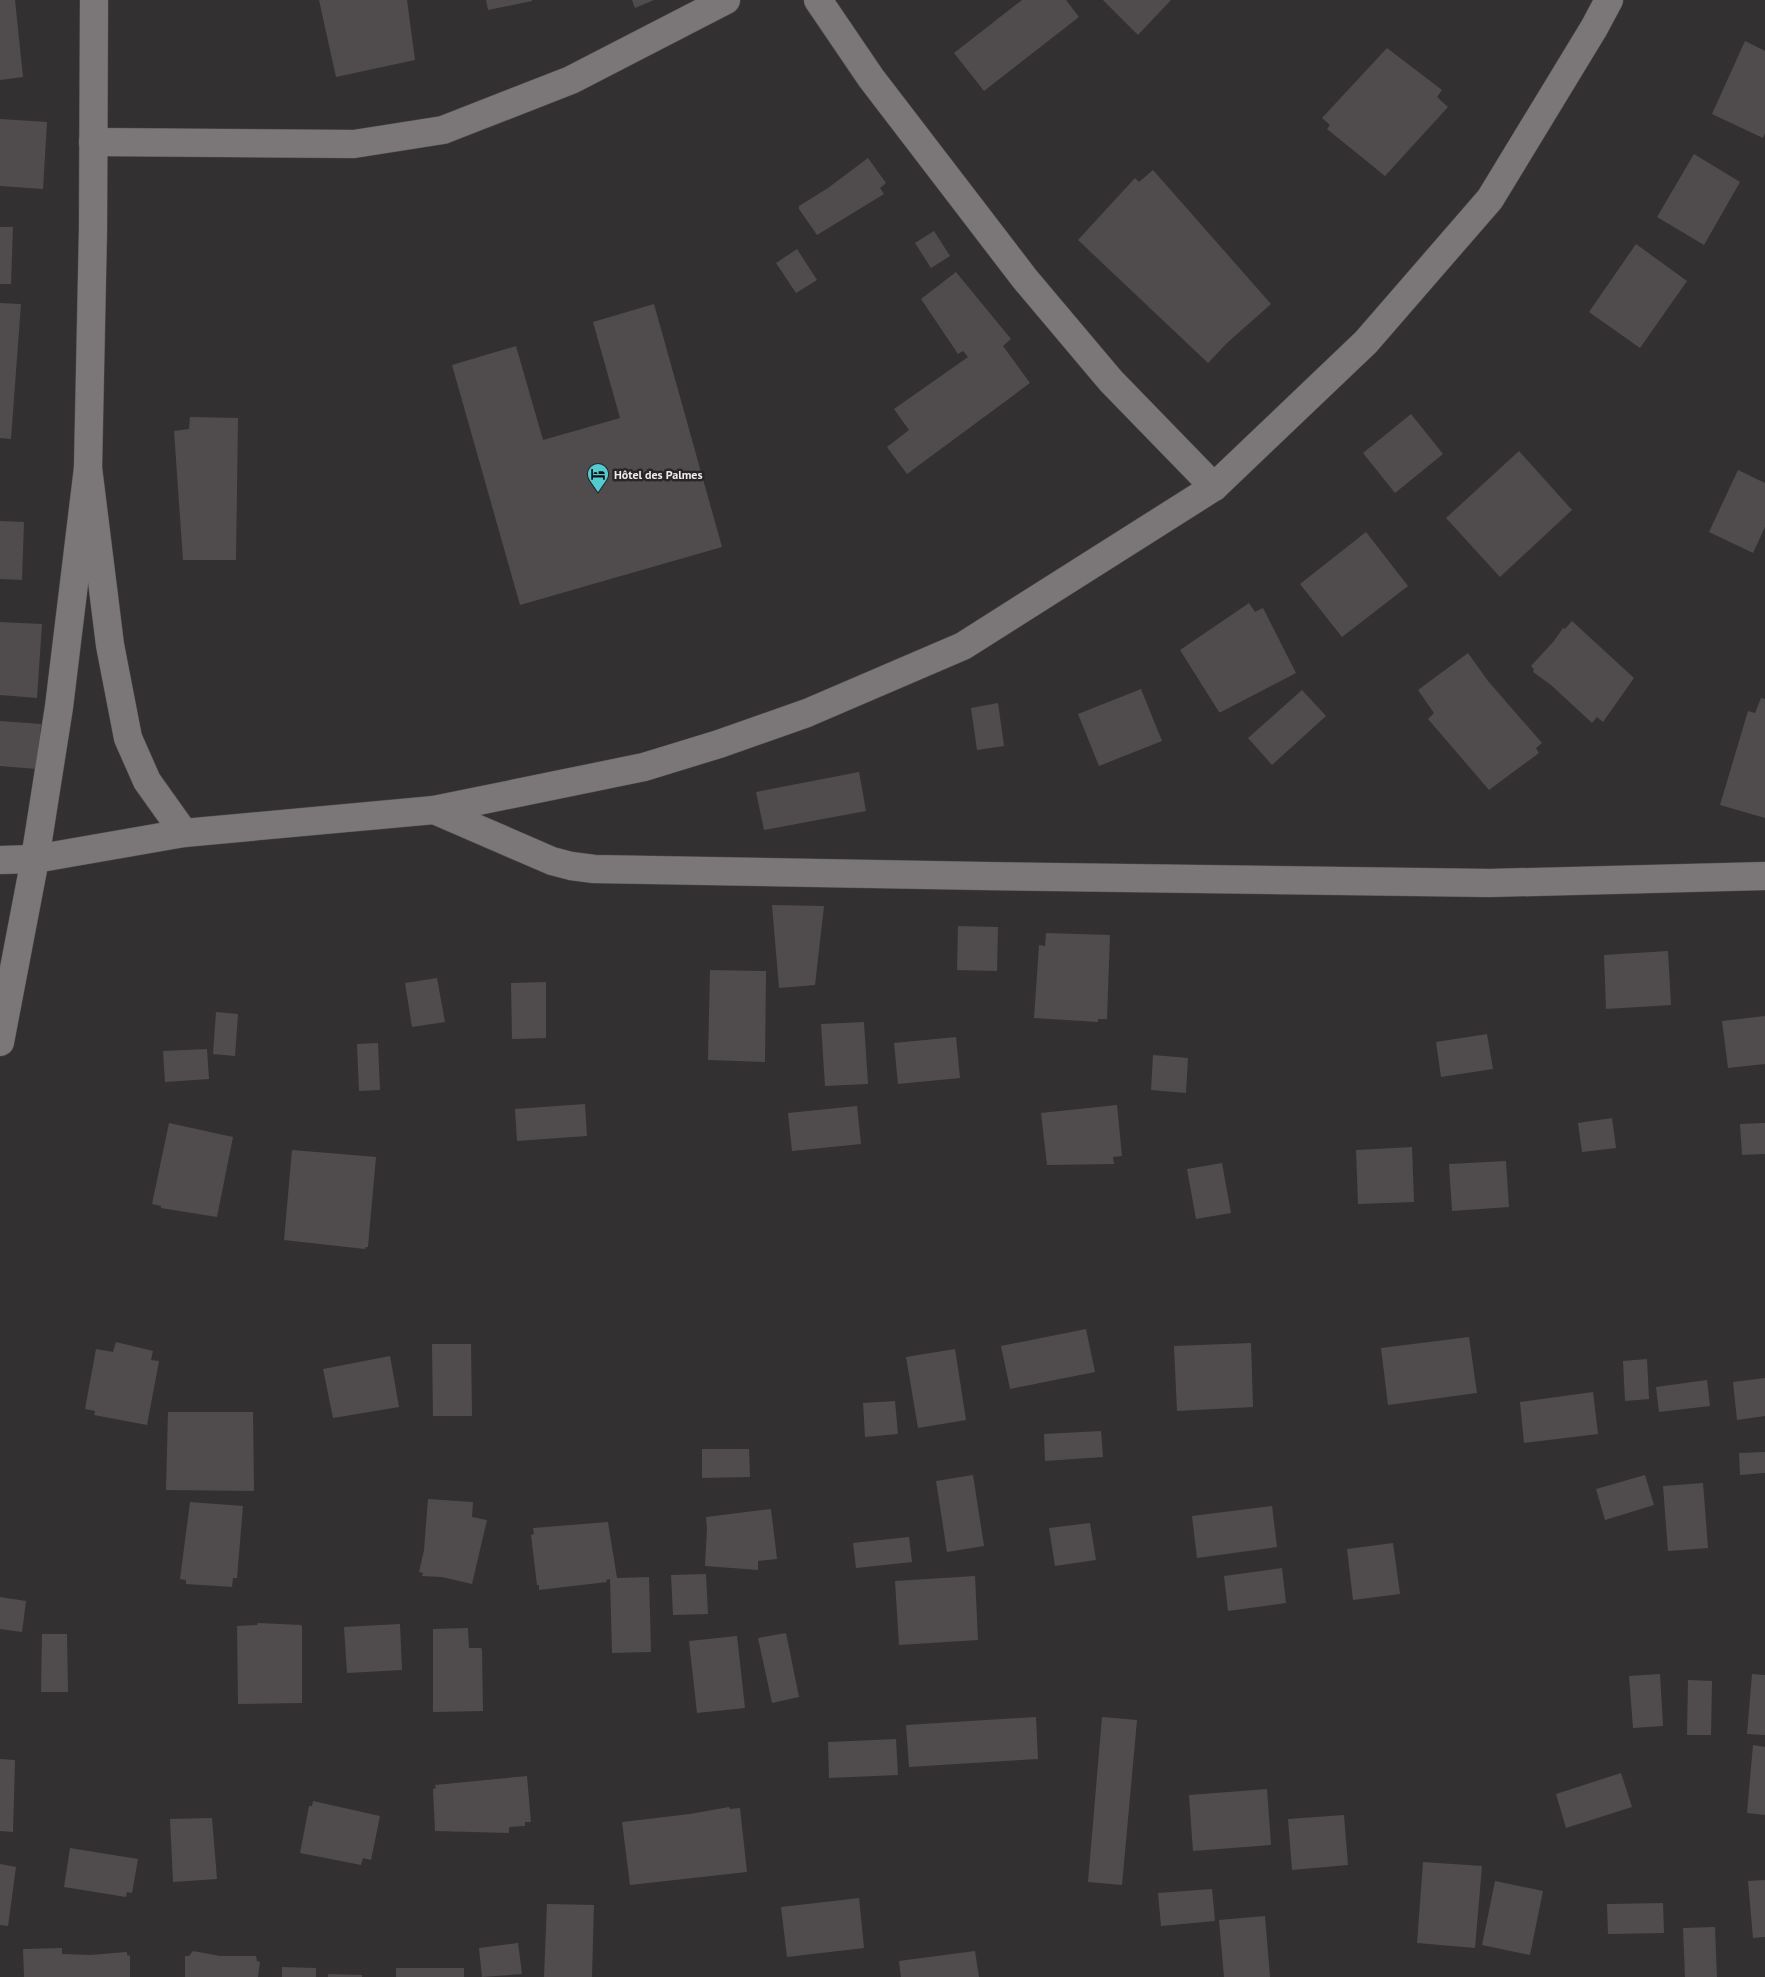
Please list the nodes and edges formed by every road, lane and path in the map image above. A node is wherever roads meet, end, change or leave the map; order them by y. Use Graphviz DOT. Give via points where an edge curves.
graph roads {
  1 [pos="94,0"];
  2 [pos="726,0"];
  3 [pos="818,0"];
  4 [pos="1608,0"];
  5 [pos="93,142"];
  6 [pos="88,468"];
  7 [pos="1214,487"];
  8 [pos="434,810"];
  9 [pos="184,833"];
  10 [pos="35,859"];
  11 [pos="0,860"];
  12 [pos="1765,876"];
  13 [pos="0,1042"];
  1 -- 5 [label="street"];
  2 -- 5 [label="street" via="571,80 444,130 354,144"];
  3 -- 7 [label="street" via="871,78 1025,279 1111,380"];
  4 -- 7 [label="street" via="1490,199 1366,342"];
  5 -- 6 [label="street"];
  6 -- 9 [label="street" via="110,645 128,738 146,781"];
  6 -- 10 [label="street" via="59,707"];
  7 -- 8 [label="street" via="963,646 807,713 644,767"];
  8 -- 9 [label="street"];
  8 -- 12 [label="street" via="552,861 594,869 1490,883"];
  9 -- 10 [label="street"];
  10 -- 11 [label="street"];
  10 -- 13 [label="street"];
}
